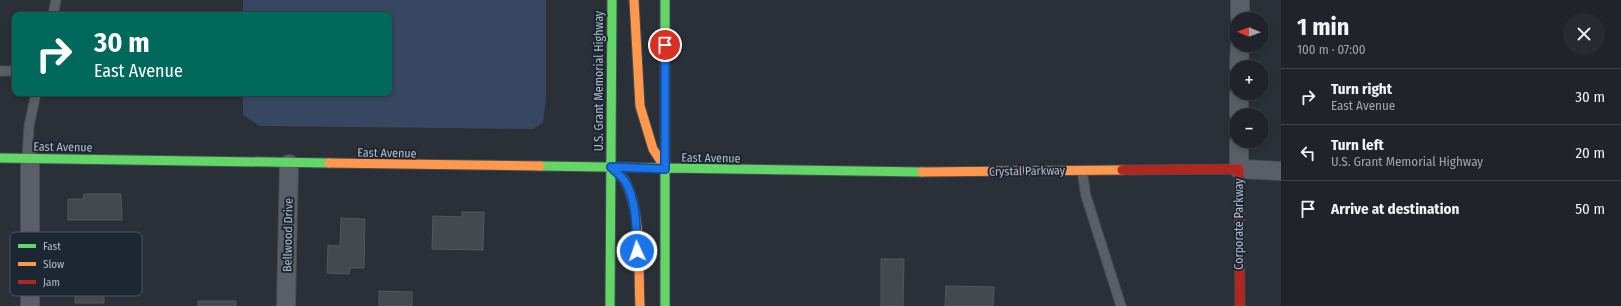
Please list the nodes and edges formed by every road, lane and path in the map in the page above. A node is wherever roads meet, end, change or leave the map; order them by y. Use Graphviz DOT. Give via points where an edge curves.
graph roads {
  1 [pos="56,0"];
  2 [pos="612,0"];
  3 [pos="634,0"];
  4 [pos="665,0"];
  5 [pos="1240,0"];
  6 [pos="54,12"];
  7 [pos="1240,12"];
  8 [pos="0,71"];
  9 [pos="12,71"];
  10 [pos="35,96"];
  11 [pos="1239,148"];
  12 [pos="0,158"];
  13 [pos="28,159"];
  14 [pos="289,164"];
  15 [pos="611,167"];
  16 [pos="665,169"];
  17 [pos="1239,169"];
  18 [pos="773,171"];
  19 [pos="1082,171"];
  20 [pos="1281,171"];
  21 [pos="29,232"];
  22 [pos="30,296"];
  23 [pos="30,306"];
  24 [pos="286,306"];
  25 [pos="610,306"];
  26 [pos="640,306"];
  27 [pos="665,306"];
  28 [pos="1121,306"];
  29 [pos="1240,306"];
  1 -- 6 [label="lane"];
  2 -- 15 [label="street, U.S. Grant Memorial Highway"];
  3 -- 16 [label="street" via="640,106 653,149"];
  4 -- 16 [label="street"];
  5 -- 7 [label="street"];
  8 -- 9 [label="lane"];
  10 -- 13 [label="lane" via="29,126"];
  11 -- 17 [label="street, Corporate Parkway"];
  12 -- 13 [label="street, East Avenue"];
  13 -- 14 [label="street, East Avenue"];
  13 -- 21 [label="street"];
  14 -- 15 [label="street, East Avenue"];
  14 -- 24 [label="street, Bellwood Drive"];
  15 -- 16 [label="street, East Avenue"];
  15 -- 25 [label="street, U.S. Grant Memorial Highway"];
  15 -- 26 [label="street" via="626,182 631,196 636,224"];
  16 -- 18 [label="street, East Avenue"];
  16 -- 27 [label="street"];
  17 -- 19 [label="street, Crystal Parkway"];
  17 -- 20 [label="street, Crystal Parkway"];
  17 -- 29 [label="street, Corporate Parkway"];
  18 -- 19 [label="street, Crystal Parkway"];
  19 -- 28 [label="lane" via="1086,196"];
  22 -- 23 [label="street"];
}
